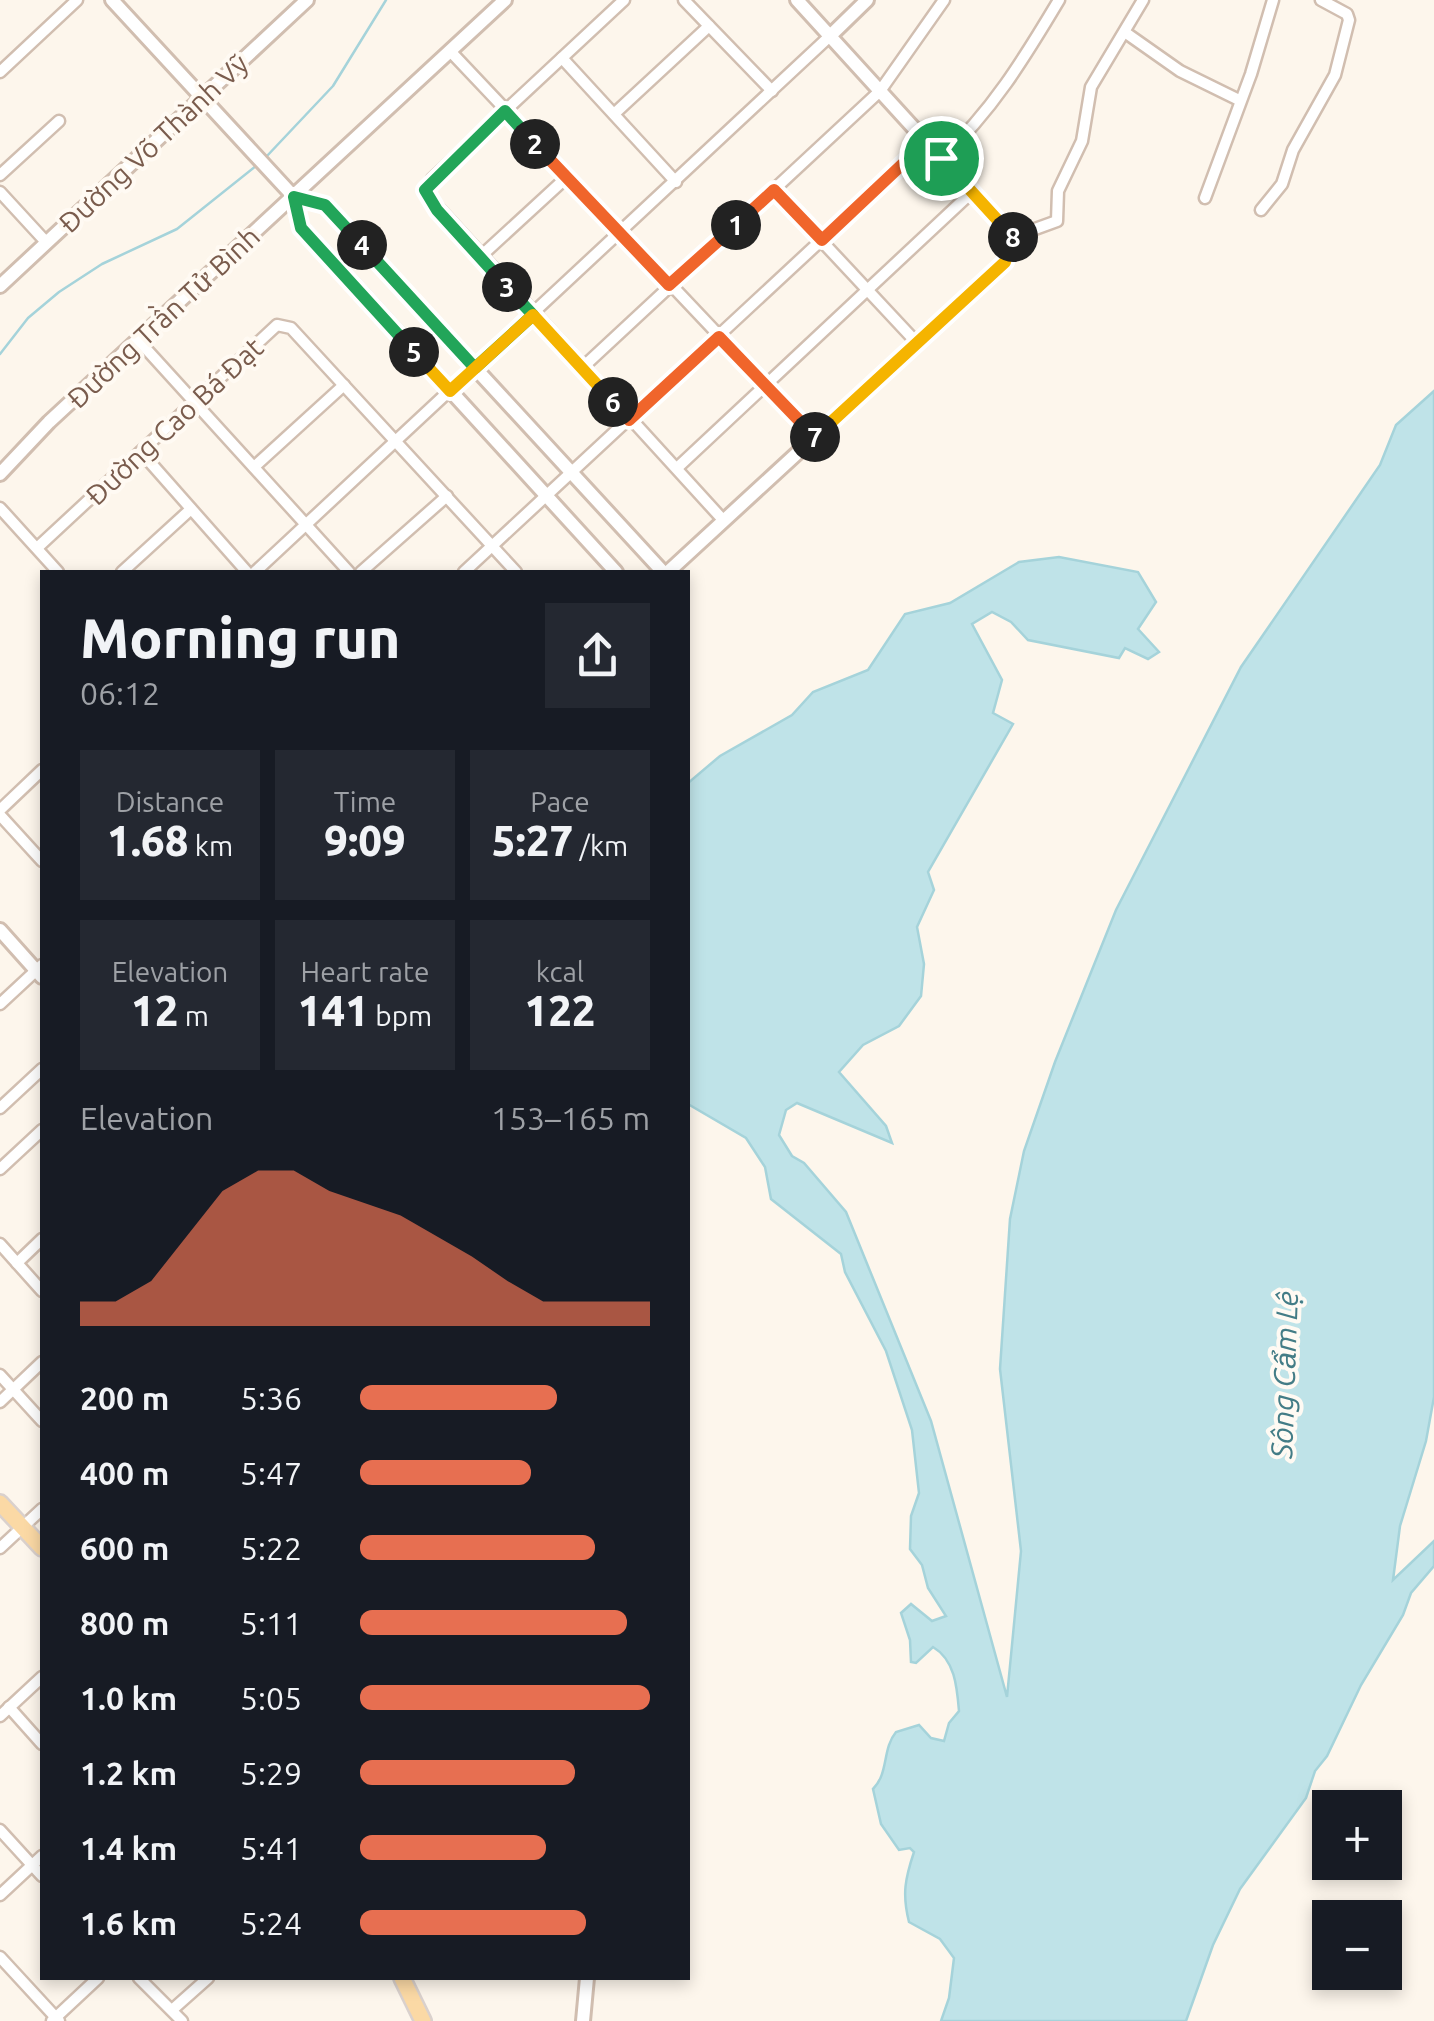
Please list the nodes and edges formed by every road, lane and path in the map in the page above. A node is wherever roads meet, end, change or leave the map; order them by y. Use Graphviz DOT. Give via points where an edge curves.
graph roads {
  1 [pos="77,0"];
  2 [pos="112,0"];
  3 [pos="307,0"];
  4 [pos="504,0"];
  5 [pos="624,0"];
  6 [pos="684,0"];
  7 [pos="797,0"];
  8 [pos="867,0"];
  9 [pos="944,0"];
  10 [pos="1059,0"];
  11 [pos="1143,0"];
  12 [pos="1273,0"];
  13 [pos="1321,0"];
  14 [pos="710,26"];
  15 [pos="1126,34"];
  16 [pos="831,36"];
  17 [pos="450,51"];
  18 [pos="562,58"];
  19 [pos="0,72"];
  20 [pos="772,91"];
  21 [pos="880,92"];
  22 [pos="202,97"];
  23 [pos="1239,100"];
  24 [pos="505,111"];
  25 [pos="614,114"];
  26 [pos="59,120"];
  27 [pos="926,142"];
  28 [pos="941,158"];
  29 [pos="0,175"];
  30 [pos="567,177"];
  31 [pos="676,182"];
  32 [pos="774,190"];
  33 [pos="0,192"];
  34 [pos="972,192"];
  35 [pos="294,197"];
  36 [pos="1205,198"];
  37 [pos="1261,210"];
  38 [pos="620,234"];
  39 [pos="1014,237"];
  40 [pos="822,240"];
  41 [pos="46,242"];
  42 [pos="480,258"];
  43 [pos="669,285"];
  44 [pos="0,286"];
  45 [pos="868,289"];
  46 [pos="533,315"];
  47 [pos="719,337"];
  48 [pos="138,340"];
  49 [pos="916,343"];
  50 [pos="475,368"];
  51 [pos="582,368"];
  52 [pos="344,385"];
  53 [pos="765,385"];
  54 [pos="450,391"];
  55 [pos="195,402"];
  56 [pos="629,420"];
  57 [pos="815,438"];
  58 [pos="396,441"];
  59 [pos="141,452"];
  60 [pos="254,467"];
  61 [pos="676,468"];
  62 [pos="572,473"];
  63 [pos="0,474"];
  64 [pos="447,496"];
  65 [pos="546,496"];
  66 [pos="0,508"];
  67 [pos="191,509"];
  68 [pos="724,521"];
  69 [pos="306,525"];
  70 [pos="493,546"];
  71 [pos="36,548"];
  72 [pos="56,570"];
  73 [pos="124,570"];
  74 [pos="245,570"];
  75 [pos="257,570"];
  76 [pos="348,570"];
  77 [pos="363,570"];
  78 [pos="466,570"];
  79 [pos="514,570"];
  80 [pos="614,570"];
  81 [pos="664,570"];
  82 [pos="668,570"];
  83 [pos="40,772"];
  84 [pos="0,812"];
  85 [pos="40,859"];
  86 [pos="0,930"];
  87 [pos="40,971"];
  88 [pos="0,1004"];
  89 [pos="40,1071"];
  90 [pos="0,1108"];
  91 [pos="40,1132"];
  92 [pos="0,1169"];
  93 [pos="40,1240"];
  94 [pos="0,1244"];
  95 [pos="17,1263"];
  96 [pos="40,1289"];
  97 [pos="40,1364"];
  98 [pos="0,1374"];
  99 [pos="14,1390"];
  100 [pos="0,1402"];
  101 [pos="40,1420"];
  102 [pos="0,1503"];
  103 [pos="40,1511"];
  104 [pos="22,1527"];
  105 [pos="40,1546"];
  106 [pos="0,1548"];
  107 [pos="40,1678"];
  108 [pos="5,1711"];
  109 [pos="40,1742"];
  110 [pos="0,1830"];
  111 [pos="40,1858"];
  112 [pos="32,1865"];
  113 [pos="40,1874"];
  114 [pos="0,1895"];
  115 [pos="0,1957"];
  116 [pos="96,1980"];
  117 [pos="141,1980"];
  118 [pos="206,1980"];
  119 [pos="403,1980"];
  120 [pos="587,1980"];
  121 [pos="172,2010"];
  122 [pos="56,2020"];
  123 [pos="182,2021"];
  124 [pos="422,2021"];
  125 [pos="583,2021"];
  1 -- 19 [label="street"];
  2 -- 22 [label="street"];
  3 -- 22 [label="street, Đường Võ Thành Vỹ"];
  4 -- 17 [label="street, Đường Trần Tử Bình"];
  5 -- 18 [label="street"];
  6 -- 14 [label="street"];
  7 -- 16 [label="street"];
  8 -- 16 [label="street"];
  9 -- 21 [label="street"];
  10 -- 28 [label="street" via="1006,85"];
  11 -- 15 [label="street"];
  12 -- 23 [label="street"];
  13 -- 37 [label="street" via="1347,14 1335,75 1282,184"];
  14 -- 20 [label="street"];
  14 -- 25 [label="street"];
  15 -- 23 [label="street"];
  15 -- 39 [label="street" via="1088,95 1082,141 1058,191 1057,221"];
  16 -- 20 [label="street"];
  16 -- 21 [label="street"];
  17 -- 24 [label="street"];
  17 -- 35 [label="street, Đường Trần Tử Bình"];
  18 -- 24 [label="street"];
  18 -- 25 [label="street"];
  20 -- 31 [label="street"];
  21 -- 27 [label="street"];
  21 -- 32 [label="street"];
  22 -- 35 [label="street"];
  22 -- 41 [label="street, Đường Võ Thành Vỹ"];
  23 -- 36 [label="street"];
  24 -- 30 [label="street"];
  24 -- 42 [label="street" via="425,190"];
  25 -- 31 [label="street"];
  26 -- 29 [label="street"];
  27 -- 28 [label="street"];
  27 -- 40 [label="street"];
  28 -- 34 [label="street"];
  30 -- 38 [label="street"];
  30 -- 42 [label="street"];
  31 -- 38 [label="street"];
  32 -- 40 [label="street"];
  32 -- 43 [label="street"];
  33 -- 41 [label="street"];
  34 -- 39 [label="street"];
  34 -- 45 [label="street"];
  35 -- 48 [label="street, Đường Trần Tử Bình"];
  35 -- 50 [label="street" via="325,205"];
  35 -- 54 [label="street" via="301,228"];
  38 -- 43 [label="street"];
  38 -- 46 [label="street"];
  39 -- 49 [label="street" via="1005,262"];
  40 -- 45 [label="street"];
  40 -- 47 [label="street"];
  41 -- 44 [label="street, Đường Võ Thành Vỹ"];
  42 -- 46 [label="street"];
  43 -- 47 [label="street"];
  43 -- 51 [label="street"];
  45 -- 49 [label="street"];
  45 -- 53 [label="street"];
  46 -- 50 [label="street"];
  46 -- 51 [label="street"];
  47 -- 53 [label="street"];
  47 -- 56 [label="street"];
  48 -- 55 [label="street"];
  48 -- 63 [label="street, Đường Trần Tử Bình"];
  49 -- 57 [label="street"];
  50 -- 54 [label="street"];
  50 -- 62 [label="street"];
  51 -- 56 [label="street"];
  52 -- 55 [label="street, Đường Cao Bá Đạt" via="291,328 277,325"];
  52 -- 58 [label="street, Đường Cao Bá Đạt"];
  52 -- 60 [label="street"];
  53 -- 57 [label="street"];
  53 -- 61 [label="street"];
  54 -- 58 [label="street"];
  54 -- 65 [label="street"];
  55 -- 59 [label="street, Đường Cao Bá Đạt"];
  55 -- 60 [label="street"];
  56 -- 61 [label="street"];
  56 -- 62 [label="street"];
  57 -- 68 [label="street"];
  58 -- 64 [label="street, Đường Cao Bá Đạt"];
  58 -- 69 [label="street"];
  59 -- 67 [label="street"];
  59 -- 71 [label="street, Đường Cao Bá Đạt"];
  60 -- 69 [label="street"];
  61 -- 68 [label="street"];
  62 -- 65 [label="street"];
  62 -- 81 [label="street"];
  64 -- 70 [label="street, Đường Cao Bá Đạt"];
  64 -- 77 [label="street"];
  65 -- 70 [label="street"];
  65 -- 80 [label="street"];
  66 -- 71 [label="street"];
  67 -- 73 [label="street"];
  67 -- 74 [label="street"];
  68 -- 82 [label="street"];
  69 -- 75 [label="street"];
  69 -- 76 [label="street"];
  70 -- 78 [label="street"];
  70 -- 79 [label="street, Đường Cao Bá Đạt"];
  71 -- 72 [label="street"];
  83 -- 84 [label="street"];
  84 -- 85 [label="street"];
  86 -- 87 [label="street"];
  87 -- 88 [label="street"];
  89 -- 90 [label="street"];
  91 -- 92 [label="street"];
  93 -- 95 [label="street"];
  94 -- 95 [label="street"];
  95 -- 96 [label="street"];
  97 -- 99 [label="street"];
  98 -- 99 [label="street"];
  99 -- 100 [label="street"];
  99 -- 101 [label="street"];
  102 -- 104 [label="main road"];
  103 -- 104 [label="street"];
  104 -- 105 [label="main road"];
  104 -- 106 [label="street"];
  107 -- 108 [label="street"];
  108 -- 109 [label="street"];
  110 -- 112 [label="street"];
  111 -- 112 [label="street"];
  112 -- 113 [label="street"];
  112 -- 114 [label="street"];
  115 -- 122 [label="street"];
  116 -- 122 [label="street"];
  117 -- 121 [label="street"];
  118 -- 121 [label="street"];
  119 -- 124 [label="main road"];
  120 -- 125 [label="street"];
  121 -- 123 [label="street"];
}
